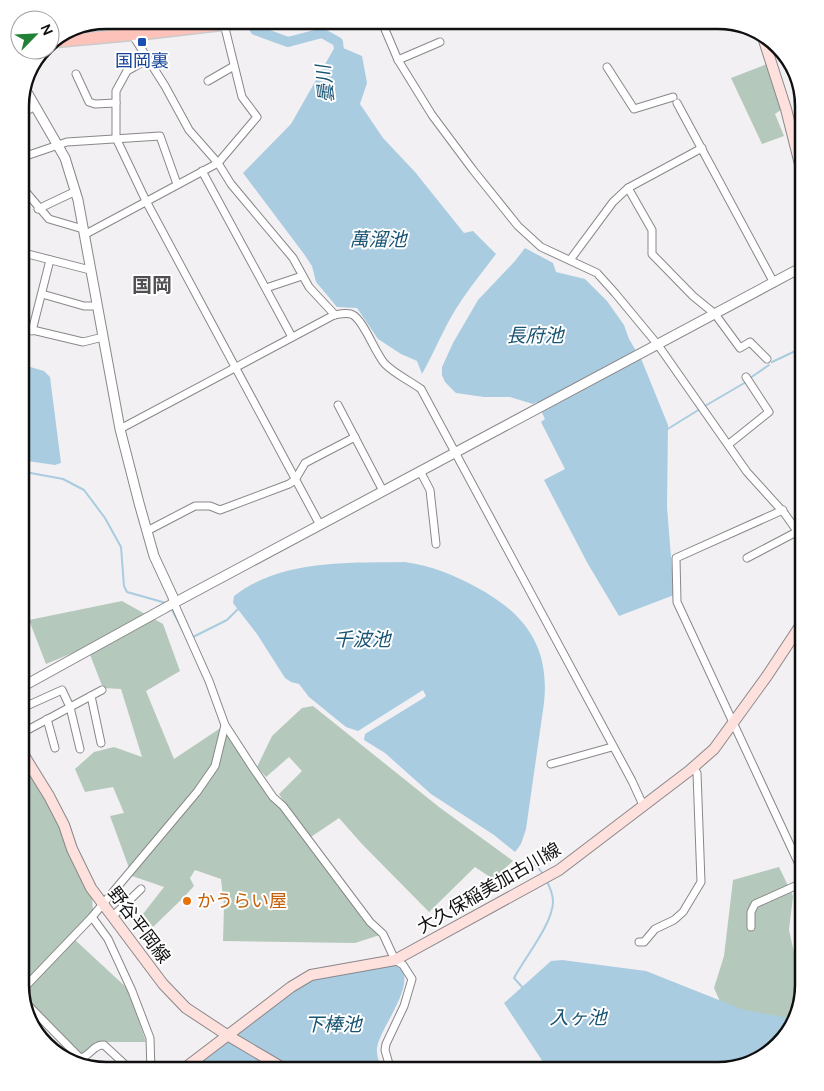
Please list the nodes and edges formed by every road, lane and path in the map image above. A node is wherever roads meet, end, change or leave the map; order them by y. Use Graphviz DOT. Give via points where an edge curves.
graph roads {
  1 [pos="178,29"];
  2 [pos="225,29"];
  3 [pos="385,29"];
  4 [pos="132,34"];
  5 [pos="65,41"];
  6 [pos="440,42"];
  7 [pos="766,45"];
  8 [pos="148,60"];
  9 [pos="398,60"];
  10 [pos="234,66"];
  11 [pos="607,66"];
  12 [pos="76,74"];
  13 [pos="208,81"];
  14 [pos="30,96"];
  15 [pos="673,97"];
  16 [pos="116,103"];
  17 [pos="677,103"];
  18 [pos="35,106"];
  19 [pos="29,109"];
  20 [pos="116,138"];
  21 [pos="795,144"];
  22 [pos="58,145"];
  23 [pos="702,148"];
  24 [pos="29,155"];
  25 [pos="218,163"];
  26 [pos="202,170"];
  27 [pos="177,184"];
  28 [pos="628,188"];
  29 [pos="76,191"];
  30 [pos="29,196"];
  31 [pos="146,201"];
  32 [pos="38,209"];
  33 [pos="83,232"];
  34 [pos="29,254"];
  35 [pos="50,260"];
  36 [pos="570,260"];
  37 [pos="90,270"];
  38 [pos="795,271"];
  39 [pos="302,276"];
  40 [pos="774,283"];
  41 [pos="266,288"];
  42 [pos="42,294"];
  43 [pos="96,306"];
  44 [pos="716,314"];
  45 [pos="335,315"];
  46 [pos="29,330"];
  47 [pos="32,331"];
  48 [pos="103,337"];
  49 [pos="292,337"];
  50 [pos="658,345"];
  51 [pos="767,360"];
  52 [pos="236,368"];
  53 [pos="746,377"];
  54 [pos="338,405"];
  55 [pos="120,428"];
  56 [pos="355,437"];
  57 [pos="729,444"];
  58 [pos="455,453"];
  59 [pos="420,471"];
  60 [pos="295,480"];
  61 [pos="383,491"];
  62 [pos="783,510"];
  63 [pos="795,523"];
  64 [pos="320,525"];
  65 [pos="147,531"];
  66 [pos="795,533"];
  67 [pos="436,544"];
  68 [pos="747,558"];
  69 [pos="174,603"];
  70 [pos="795,638"];
  71 [pos="29,683"];
  72 [pos="102,690"];
  73 [pos="91,696"];
  74 [pos="29,705"];
  75 [pos="70,707"];
  76 [pos="47,719"];
  77 [pos="733,723"];
  78 [pos="226,725"];
  79 [pos="29,729"];
  80 [pos="101,743"];
  81 [pos="612,747"];
  82 [pos="55,748"];
  83 [pos="80,749"];
  84 [pos="29,763"];
  85 [pos="551,764"];
  86 [pos="692,768"];
  87 [pos="643,805"];
  88 [pos="795,856"];
  89 [pos="795,886"];
  90 [pos="141,889"];
  91 [pos="102,904"];
  92 [pos="92,917"];
  93 [pos="112,917"];
  94 [pos="752,927"];
  95 [pos="639,942"];
  96 [pos="395,960"];
  97 [pos="29,983"];
  98 [pos="33,1010"];
  99 [pos="227,1036"];
  100 [pos="79,1057"];
  101 [pos="81,1058"];
  102 [pos="122,1062"];
  103 [pos="151,1062"];
  104 [pos="193,1062"];
  105 [pos="272,1062"];
  106 [pos="388,1062"];
  1 -- 4 [label="main road"];
  2 -- 10 [label="street"];
  3 -- 9 [label="street"];
  4 -- 5 [label="main road"];
  4 -- 8 [label="street"];
  6 -- 9 [label="street"];
  7 -- 21 [label="main road"];
  8 -- 16 [label="street" via="127,71 116,92"];
  8 -- 25 [label="street" via="189,130"];
  9 -- 36 [label="street" via="432,115 518,226 541,247"];
  10 -- 13 [label="street"];
  10 -- 25 [label="street" via="242,97 257,118"];
  11 -- 15 [label="street" via="634,109"];
  12 -- 16 [label="street" via="89,102"];
  14 -- 18 [label="street"];
  16 -- 20 [label="street"];
  17 -- 23 [label="street"];
  18 -- 19 [label="street"];
  18 -- 22 [label="street"];
  20 -- 22 [label="street"];
  20 -- 27 [label="street" via="160,136"];
  20 -- 31 [label="street"];
  22 -- 24 [label="street"];
  22 -- 29 [label="street"];
  23 -- 28 [label="street"];
  23 -- 40 [label="street"];
  25 -- 26 [label="street"];
  25 -- 39 [label="street" via="231,184 293,258"];
  26 -- 27 [label="street"];
  26 -- 41 [label="street"];
  27 -- 31 [label="street"];
  28 -- 36 [label="street" via="613,202"];
  28 -- 44 [label="street" via="652,230 652,254"];
  29 -- 32 [label="street"];
  29 -- 33 [label="street"];
  30 -- 32 [label="street"];
  31 -- 33 [label="street"];
  31 -- 52 [label="street"];
  32 -- 33 [label="street" via="49,220"];
  33 -- 37 [label="street"];
  34 -- 35 [label="street"];
  35 -- 37 [label="street"];
  35 -- 42 [label="street"];
  36 -- 50 [label="street" via="597,274"];
  37 -- 43 [label="street"];
  38 -- 40 [label="street"];
  39 -- 41 [label="street"];
  39 -- 45 [label="street"];
  40 -- 44 [label="street"];
  41 -- 49 [label="street"];
  42 -- 43 [label="street" via="84,306"];
  42 -- 47 [label="street"];
  43 -- 48 [label="street"];
  44 -- 50 [label="street"];
  44 -- 51 [label="street" via="740,348 750,342"];
  45 -- 49 [label="street"];
  45 -- 58 [label="street" via="353,314 386,365 421,389"];
  46 -- 47 [label="street"];
  47 -- 48 [label="street" via="83,342"];
  48 -- 55 [label="street"];
  49 -- 52 [label="street"];
  50 -- 57 [label="street"];
  50 -- 58 [label="street"];
  52 -- 55 [label="street"];
  52 -- 60 [label="street"];
  53 -- 57 [label="street" via="769,412"];
  54 -- 56 [label="street"];
  55 -- 65 [label="street"];
  56 -- 60 [label="street" via="305,463"];
  56 -- 61 [label="street"];
  57 -- 62 [label="street" via="747,472"];
  58 -- 59 [label="street"];
  58 -- 81 [label="street"];
  59 -- 61 [label="street"];
  59 -- 67 [label="street" via="430,490"];
  60 -- 64 [label="street"];
  60 -- 65 [label="street" via="220,510 195,506"];
  61 -- 64 [label="street"];
  62 -- 63 [label="street"];
  62 -- 77 [label="street" via="676,558 678,602"];
  64 -- 69 [label="street"];
  65 -- 69 [label="street"];
  66 -- 68 [label="street"];
  69 -- 71 [label="street"];
  69 -- 78 [label="street"];
  70 -- 77 [label="main road, 大久保稲美加古川線"];
  72 -- 73 [label="street"];
  73 -- 75 [label="street"];
  73 -- 80 [label="street"];
  74 -- 75 [label="street" via="62,690"];
  75 -- 76 [label="street"];
  75 -- 83 [label="street"];
  76 -- 79 [label="street"];
  76 -- 82 [label="street"];
  77 -- 86 [label="main road, 大久保稲美加古川線" via="714,749"];
  77 -- 88 [label="street"];
  78 -- 91 [label="street" via="215,766"];
  78 -- 96 [label="street" via="273,797 370,922 383,934"];
  81 -- 85 [label="street"];
  81 -- 87 [label="street"];
  84 -- 91 [label="main road, 野谷平岡線" via="50,796 72,849"];
  86 -- 87 [label="main road, 大久保稲美加古川線"];
  86 -- 95 [label="street" via="697,773 701,882 683,912 655,929 644,942"];
  87 -- 96 [label="main road, 大久保稲美加古川線" via="550,876"];
  89 -- 94 [label="street" via="755,904 751,912"];
  90 -- 93 [label="street"];
  91 -- 92 [label="street"];
  91 -- 93 [label="main road, 野谷平岡線"];
  92 -- 97 [label="street"];
  92 -- 103 [label="street" via="108,939 132,991 150,1038"];
  93 -- 99 [label="main road, 野谷平岡線" via="163,984 186,1008"];
  96 -- 99 [label="main road, 大久保稲美加古川線" via="311,975"];
  96 -- 106 [label="street" via="403,964 412,979 404,1006 386,1044"];
  98 -- 100 [label="street"];
  99 -- 104 [label="main road, 大久保稲美加古川線"];
  99 -- 105 [label="main road, 野谷平岡線"];
  101 -- 102 [label="street" via="97,1046 104,1045"];
}
